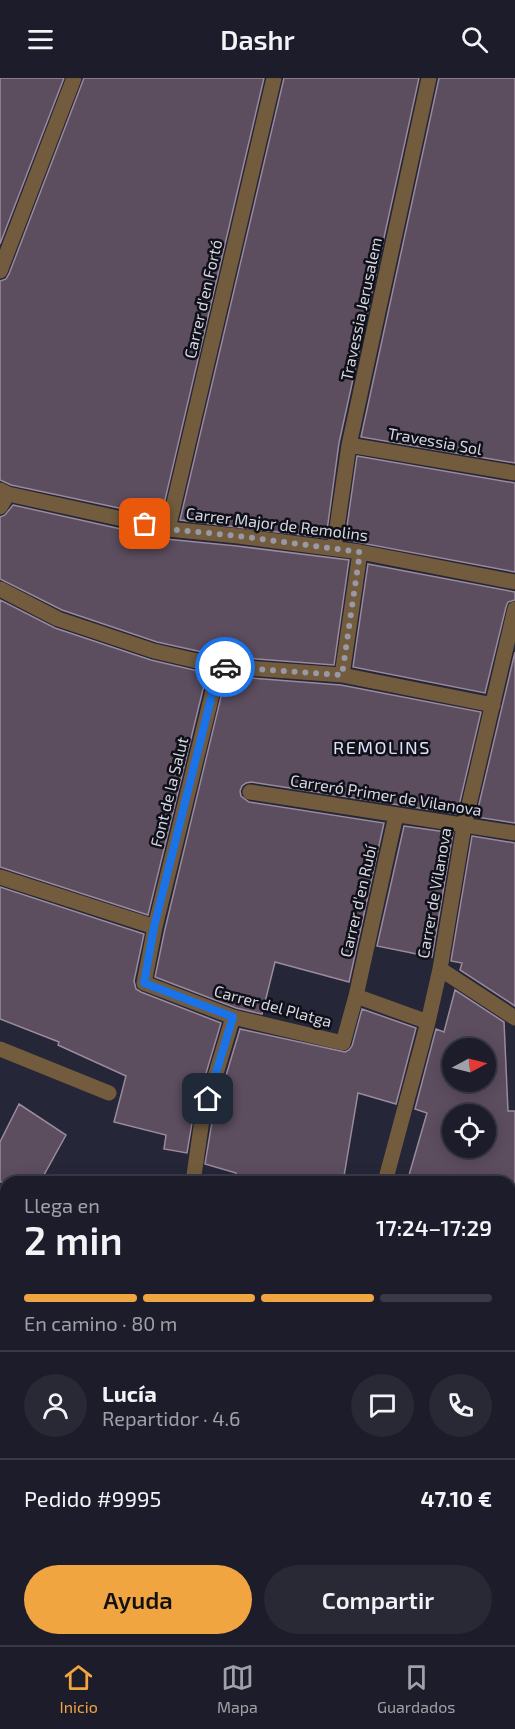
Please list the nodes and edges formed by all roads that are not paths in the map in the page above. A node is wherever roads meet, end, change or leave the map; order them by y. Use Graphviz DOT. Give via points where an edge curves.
graph roads {
  1 [pos="74,78"];
  2 [pos="274,78"];
  3 [pos="429,78"];
  4 [pos="0,271"];
  5 [pos="349,445"];
  6 [pos="515,473"];
  7 [pos="3,497"];
  8 [pos="168,529"];
  9 [pos="334,548"];
  10 [pos="360,552"];
  11 [pos="515,582"];
  12 [pos="0,589"];
  13 [pos="515,609"];
  14 [pos="219,666"];
  15 [pos="342,675"];
  16 [pos="493,705"];
  17 [pos="250,792"];
  18 [pos="396,815"];
  19 [pos="464,826"];
  20 [pos="515,833"];
  21 [pos="0,877"];
  22 [pos="154,927"];
  23 [pos="440,969"];
  24 [pos="144,983"];
  25 [pos="356,996"];
  26 [pos="233,1017"];
  27 [pos="515,1018"];
  28 [pos="428,1022"];
  29 [pos="0,1049"];
  30 [pos="110,1093"];
  31 [pos="194,1176"];
  32 [pos="387,1176"];
  1 -- 4 [label="street"];
  2 -- 8 [label="street, Carrer d'en Fortó"];
  3 -- 5 [label="street, Travessia Jerusalem"];
  5 -- 6 [label="street, Travessia Sol"];
  5 -- 9 [label="street, Travessia Jerusalem"];
  7 -- 8 [label="street, Carrer Major de Remolins"];
  8 -- 9 [label="street, Carrer Major de Remolins"];
  9 -- 10 [label="street, Carrer Major de Remolins"];
  10 -- 11 [label="street, Carrer Major de Remolins"];
  10 -- 15 [label="street"];
  12 -- 14 [label="street" via="58,619 154,651"];
  13 -- 16 [label="street, Carrer de Vilanova"];
  14 -- 15 [label="street"];
  14 -- 22 [label="street, Font de la Salut"];
  15 -- 16 [label="street"];
  16 -- 19 [label="street, Carrer de Vilanova"];
  17 -- 18 [label="street, Carreró Primer de Vilanova"];
  18 -- 19 [label="street, Carreró Primer de Vilanova"];
  18 -- 25 [label="street, Carrer d'en Rubí"];
  19 -- 20 [label="street, Carreró Primer de Vilanova"];
  19 -- 23 [label="street, Carrer de Vilanova"];
  21 -- 22 [label="street"];
  22 -- 24 [label="street, Font de la Salut"];
  23 -- 27 [label="street"];
  23 -- 28 [label="street, Carrer de Vilanova"];
  24 -- 26 [label="street, Carrer del Platga"];
  25 -- 26 [label="street, Carrer del Platga" via="342,1043"];
  25 -- 28 [label="street"];
  26 -- 31 [label="street" via="202,1120"];
  28 -- 32 [label="street, Carrer de Vilanova"];
  29 -- 30 [label="street"];
}
